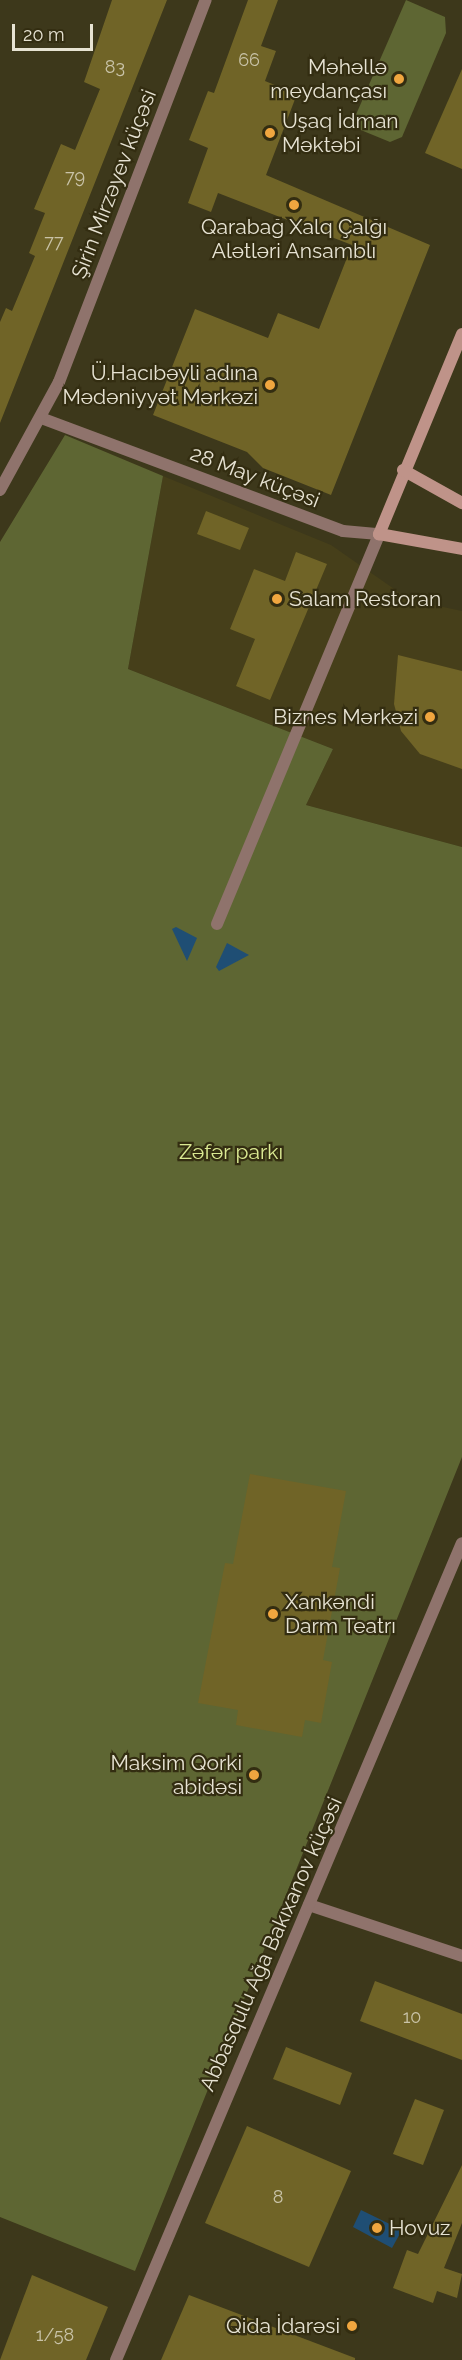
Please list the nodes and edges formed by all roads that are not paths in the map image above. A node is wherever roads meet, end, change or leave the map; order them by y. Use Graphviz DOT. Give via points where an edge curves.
graph roads {
  1 [pos="206,0"];
  2 [pos="462,334"];
  3 [pos="41,418"];
  4 [pos="403,470"];
  5 [pos="0,490"];
  6 [pos="462,503"];
  7 [pos="379,534"];
  8 [pos="462,549"];
  9 [pos="217,924"];
  10 [pos="462,1543"];
  11 [pos="309,1905"];
  12 [pos="462,1956"];
  13 [pos="116,2360"];
  1 -- 3 [label="street, Şirin Mirzəyev küçəsi" via="59,382"];
  2 -- 4 [label="main road"];
  3 -- 5 [label="street"];
  3 -- 7 [label="street, 28 May küçəsi" via="343,531"];
  4 -- 6 [label="main road"];
  4 -- 7 [label="main road"];
  7 -- 8 [label="main road, 28 May küçəsi"];
  7 -- 9 [label="street"];
  10 -- 11 [label="street, Abbasqulu Ağa Bakıxanov küçəsi"];
  11 -- 12 [label="street"];
  11 -- 13 [label="street, Abbasqulu Ağa Bakıxanov küçəsi"];
}
